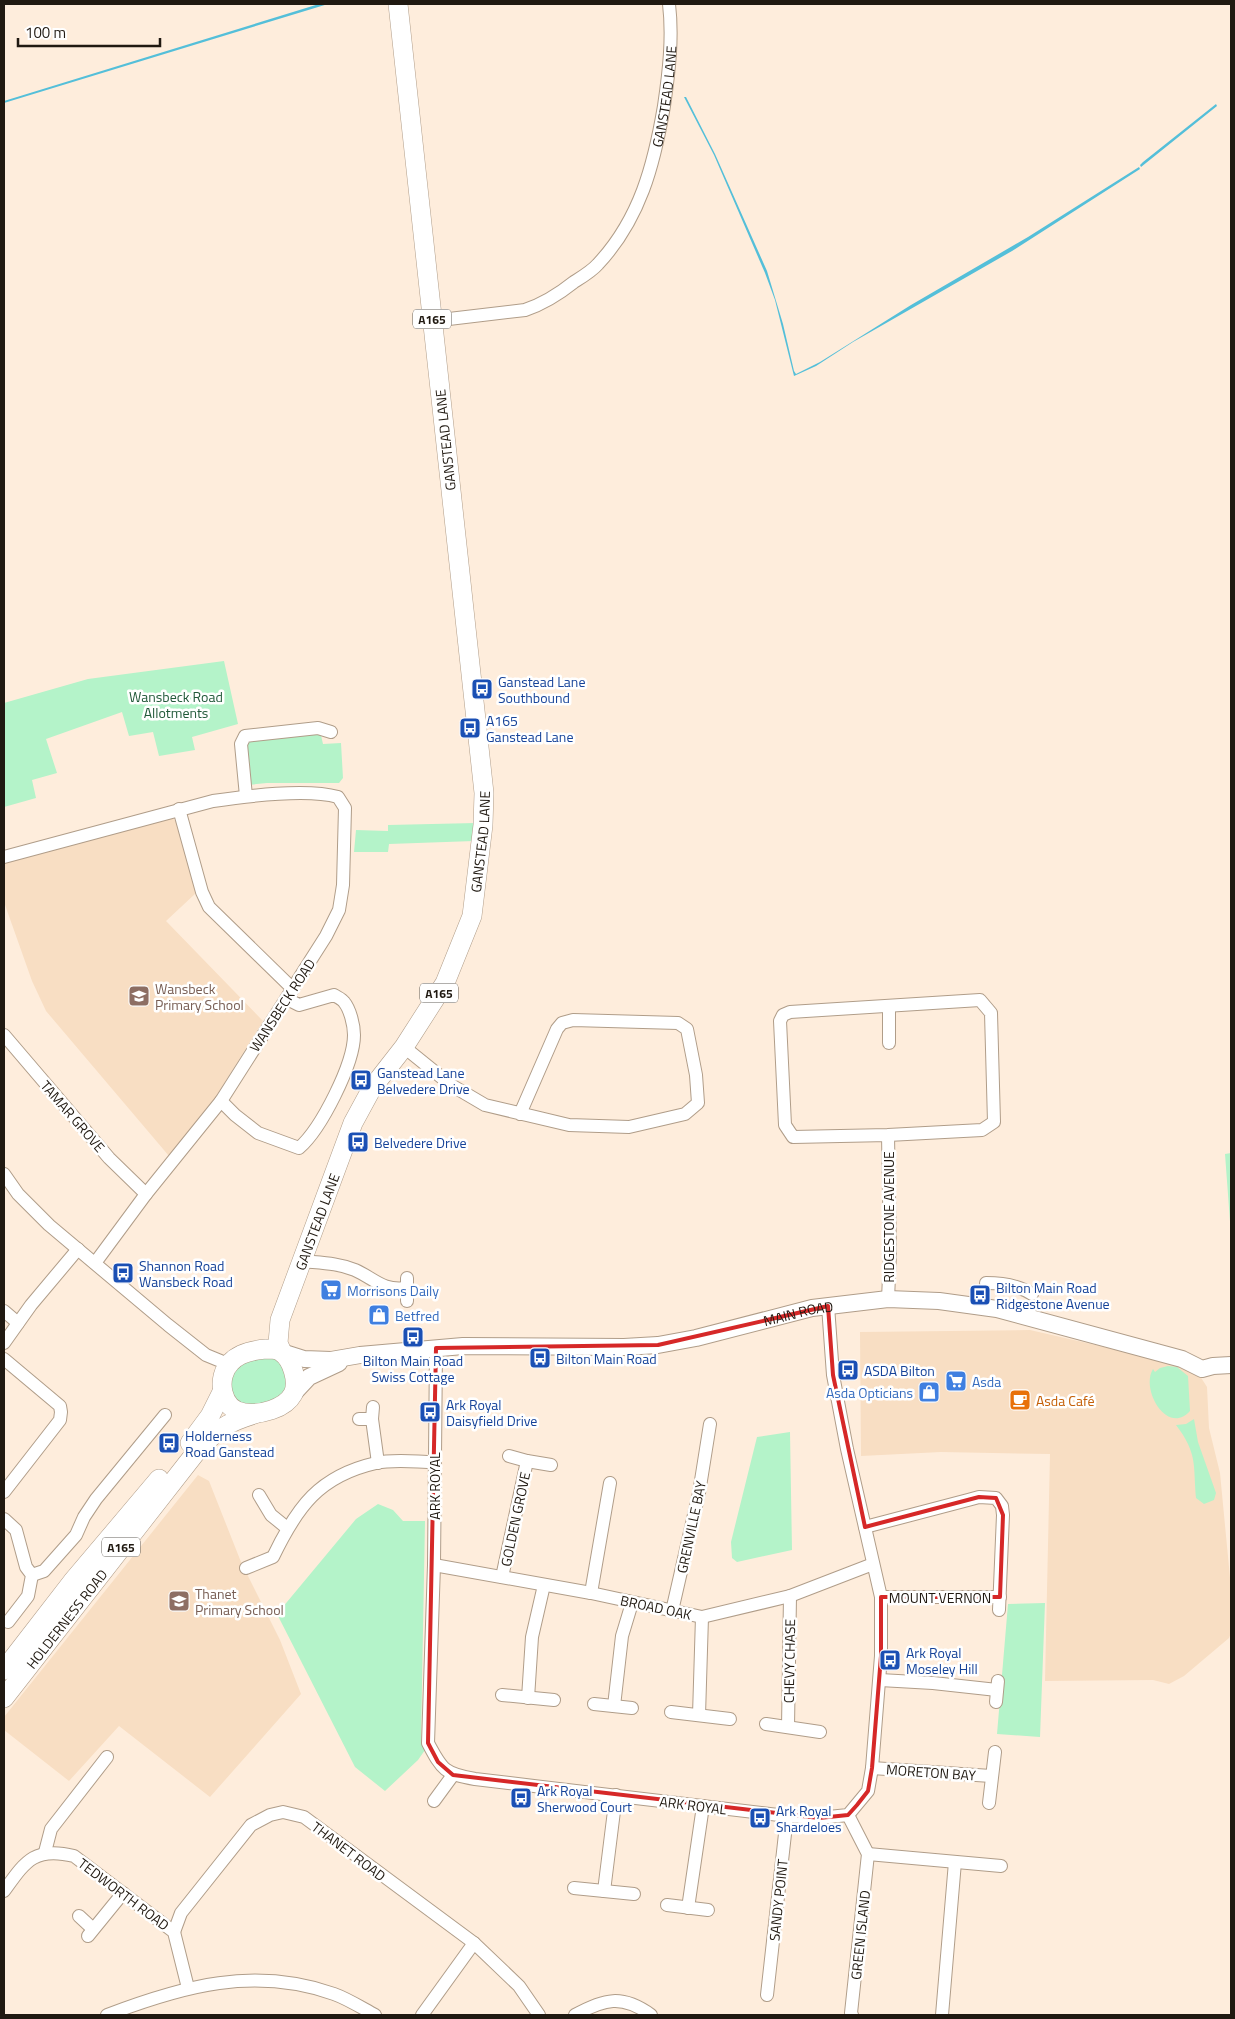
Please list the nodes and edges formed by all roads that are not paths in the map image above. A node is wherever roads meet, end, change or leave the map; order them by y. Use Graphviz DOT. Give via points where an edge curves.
graph roads {
  1 [pos="398,4"];
  2 [pos="666,5"];
  3 [pos="432,321"];
  4 [pos="331,732"];
  5 [pos="246,796"];
  6 [pos="180,809"];
  7 [pos="4,856"];
  8 [pos="290,994"];
  9 [pos="889,1007"];
  10 [pos="4,1035"];
  11 [pos="404,1047"];
  12 [pos="890,1047"];
  13 [pos="221,1101"];
  14 [pos="520,1114"];
  15 [pos="888,1135"];
  16 [pos="4,1174"];
  17 [pos="146,1194"];
  18 [pos="78,1248"];
  19 [pos="302,1260"];
  20 [pos="95,1263"];
  21 [pos="986,1283"];
  22 [pos="1032,1294"];
  23 [pos="888,1299"];
  24 [pos="407,1301"];
  25 [pos="828,1306"];
  26 [pos="4,1311"];
  27 [pos="280,1320"];
  28 [pos="18,1323"];
  29 [pos="4,1343"];
  30 [pos="436,1348"];
  31 [pos="282,1352"];
  32 [pos="206,1355"];
  33 [pos="243,1355"];
  34 [pos="360,1355"];
  35 [pos="4,1359"];
  36 [pos="1231,1365"];
  37 [pos="222,1391"];
  38 [pos="294,1392"];
  39 [pos="255,1414"];
  40 [pos="165,1415"];
  41 [pos="368,1415"];
  42 [pos="710,1424"];
  43 [pos="509,1456"];
  44 [pos="378,1462"];
  45 [pos="434,1462"];
  46 [pos="527,1462"];
  47 [pos="551,1465"];
  48 [pos="605,1490"];
  49 [pos="4,1492"];
  50 [pos="257,1493"];
  51 [pos="4,1519"];
  52 [pos="865,1527"];
  53 [pos="286,1528"];
  54 [pos="873,1564"];
  55 [pos="434,1565"];
  56 [pos="246,1568"];
  57 [pos="32,1575"];
  58 [pos="502,1577"];
  59 [pos="544,1585"];
  60 [pos="591,1593"];
  61 [pos="790,1596"];
  62 [pos="881,1597"];
  63 [pos="632,1603"];
  64 [pos="672,1611"];
  65 [pos="702,1617"];
  66 [pos="8,1622"];
  67 [pos="4,1670"];
  68 [pos="880,1680"];
  69 [pos="997,1691"];
  70 [pos="502,1695"];
  71 [pos="4,1698"];
  72 [pos="528,1698"];
  73 [pos="554,1700"];
  74 [pos="594,1704"];
  75 [pos="614,1706"];
  76 [pos="632,1708"];
  77 [pos="671,1712"];
  78 [pos="699,1715"];
  79 [pos="730,1719"];
  80 [pos="766,1724"];
  81 [pos="788,1727"];
  82 [pos="820,1732"];
  83 [pos="995,1752"];
  84 [pos="107,1757"];
  85 [pos="872,1768"];
  86 [pos="453,1775"];
  87 [pos="991,1776"];
  88 [pos="616,1796"];
  89 [pos="434,1801"];
  90 [pos="989,1803"];
  91 [pos="703,1806"];
  92 [pos="848,1815"];
  93 [pos="787,1816"];
  94 [pos="45,1852"];
  95 [pos="868,1854"];
  96 [pos="955,1862"];
  97 [pos="996,1869"];
  98 [pos="574,1888"];
  99 [pos="4,1891"];
  100 [pos="604,1891"];
  101 [pos="123,1893"];
  102 [pos="634,1894"];
  103 [pos="667,1905"];
  104 [pos="688,1908"];
  105 [pos="708,1910"];
  106 [pos="79,1916"];
  107 [pos="174,1932"];
  108 [pos="474,1943"];
  109 [pos="764,1987"];
  110 [pos="188,1988"];
  111 [pos="107,2015"];
  112 [pos="375,2015"];
  113 [pos="422,2015"];
  114 [pos="539,2015"];
  115 [pos="576,2015"];
  116 [pos="651,2015"];
  117 [pos="852,2015"];
  118 [pos="942,2015"];
  1 -- 3 [label="highway, GANSTEAD LANE / A165"];
  2 -- 3 [label="street, GANSTEAD LANE" via="671,37 668,84 659,134 649,179 630,222 615,244 597,266 536,306"];
  3 -- 11 [label="highway, GANSTEAD LANE / A165" via="484,793 484,825 472,916 445,983"];
  4 -- 5 [label="street" via="318,728 245,736 241,744"];
  5 -- 6 [label="street, WANSBECK ROAD"];
  5 -- 8 [label="street, WANSBECK ROAD" via="324,793 338,797 345,808 343,885 338,910"];
  6 -- 7 [label="street, WANSBECK ROAD"];
  6 -- 8 [label="street" via="209,907"];
  8 -- 13 [label="street, WANSBECK ROAD"];
  8 -- 13 [label="street" via="299,1005 334,995 344,1002 350,1013 354,1033 340,1086 309,1139 299,1148 258,1134"];
  9 -- 12 [label="street"];
  9 -- 15 [label="street, RIDGESTONE AVENUE" via="980,1000 986,1006 991,1012 994,1122 982,1130"];
  9 -- 15 [label="street, RIDGESTONE AVENUE" via="790,1012 780,1021 785,1125 794,1137"];
  10 -- 17 [label="street, TAMAR GROVE" via="109,1158"];
  11 -- 14 [label="street" via="450,1085 485,1104"];
  11 -- 19 [label="highway, GANSTEAD LANE / A165" via="372,1088 353,1123"];
  13 -- 17 [label="street, WANSBECK ROAD"];
  14 -- 14 [label="street" via="569,1125 629,1127 685,1114 698,1103 687,1029 678,1023 573,1020 562,1023"];
  15 -- 23 [label="street, RIDGESTONE AVENUE"];
  16 -- 18 [label="street" via="18,1194 49,1225"];
  17 -- 20 [label="street, WANSBECK ROAD"];
  18 -- 20 [label="street"];
  18 -- 28 [label="street"];
  19 -- 24 [label="street" via="338,1264 393,1290 406,1283"];
  19 -- 27 [label="highway, GANSTEAD LANE / A165"];
  20 -- 32 [label="street"];
  21 -- 22 [label="street" via="1016,1287"];
  23 -- 25 [label="main road, MAIN ROAD"];
  23 -- 36 [label="main road, MAIN ROAD" via="939,1301 997,1309 1182,1360 1202,1369"];
  25 -- 30 [label="main road, MAIN ROAD" via="658,1345"];
  25 -- 52 [label="street" via="833,1374 853,1483"];
  26 -- 28 [label="street"];
  27 -- 31 [label="highway, GANSTEAD LANE / A165" via="278,1343"];
  27 -- 33 [label="highway, GANSTEAD LANE / A165"];
  28 -- 29 [label="street"];
  30 -- 34 [label="main road, MAIN ROAD"];
  30 -- 45 [label="street, ARK ROYAL"];
  31 -- 33 [label="highway" via="266,1349"];
  31 -- 34 [label="main road, MAIN ROAD" via="314,1360"];
  31 -- 38 [label="highway, A165" via="294,1373"];
  32 -- 33 [label="street" via="223,1362"];
  32 -- 37 [label="street" via="217,1373"];
  33 -- 37 [label="highway, A165" via="228,1364"];
  34 -- 38 [label="main road, MAIN ROAD" via="314,1374"];
  35 -- 49 [label="street" via="60,1406 62,1412 60,1420"];
  37 -- 39 [label="highway" via="234,1410"];
  37 -- 67 [label="highway, HOLDERNESS ROAD / A165" via="198,1432 72,1582"];
  38 -- 39 [label="highway, A165" via="283,1404"];
  39 -- 71 [label="highway, HOLDERNESS ROAD / A165" via="220,1428 197,1451"];
  40 -- 57 [label="street" via="159,1428 96,1499 76,1535 44,1571"];
  41 -- 44 [label="street"];
  42 -- 64 [label="street, GRENVILLE BAY" via="702,1442 699,1493"];
  43 -- 46 [label="street, GOLDEN GROVE"];
  44 -- 45 [label="street"];
  44 -- 53 [label="street" via="325,1484 302,1505"];
  45 -- 55 [label="street, ARK ROYAL"];
  46 -- 47 [label="street, GOLDEN GROVE"];
  46 -- 58 [label="street, GOLDEN GROVE"];
  48 -- 60 [label="street"];
  50 -- 53 [label="street" via="271,1515"];
  51 -- 57 [label="street" via="16,1530 26,1567"];
  52 -- 54 [label="street"];
  52 -- 62 [label="street, MOUNT VERNON" via="980,1498 996,1498 1002,1506 999,1603"];
  53 -- 56 [label="street" via="273,1557"];
  54 -- 61 [label="street, BROAD OAK"];
  54 -- 62 [label="street"];
  55 -- 58 [label="street, BROAD OAK"];
  55 -- 86 [label="street, ARK ROYAL" via="428,1743 438,1762"];
  57 -- 66 [label="street" via="28,1596"];
  58 -- 59 [label="street, BROAD OAK"];
  59 -- 60 [label="street, BROAD OAK"];
  59 -- 72 [label="street" via="532,1637"];
  60 -- 63 [label="street, BROAD OAK"];
  61 -- 65 [label="street, BROAD OAK"];
  61 -- 81 [label="street, CHEVY CHASE"];
  62 -- 68 [label="street"];
  63 -- 64 [label="street, BROAD OAK"];
  63 -- 75 [label="street" via="622,1636"];
  64 -- 65 [label="street, BROAD OAK"];
  65 -- 78 [label="street"];
  68 -- 69 [label="street"];
  68 -- 85 [label="street"];
  70 -- 72 [label="street"];
  72 -- 73 [label="street"];
  74 -- 75 [label="street"];
  75 -- 76 [label="street"];
  77 -- 78 [label="street"];
  78 -- 79 [label="street"];
  80 -- 81 [label="street"];
  81 -- 82 [label="street"];
  83 -- 87 [label="street, MORETON BAY"];
  84 -- 94 [label="street" via="51,1829"];
  85 -- 87 [label="street, MORETON BAY"];
  85 -- 92 [label="street" via="868,1790"];
  86 -- 88 [label="street, ARK ROYAL"];
  86 -- 89 [label="street"];
  87 -- 90 [label="street, MORETON BAY"];
  88 -- 91 [label="street, ARK ROYAL"];
  88 -- 100 [label="street"];
  91 -- 93 [label="street, ARK ROYAL"];
  91 -- 104 [label="street"];
  92 -- 93 [label="street, ARK ROYAL" via="819,1818"];
  92 -- 95 [label="street"];
  93 -- 109 [label="street, SANDY POINT"];
  94 -- 99 [label="street" via="22,1865"];
  94 -- 101 [label="street, TEDWORTH ROAD" via="74,1856"];
  95 -- 96 [label="street"];
  95 -- 117 [label="street, GREEN ISLAND"];
  96 -- 97 [label="street"];
  96 -- 118 [label="street"];
  98 -- 100 [label="street"];
  100 -- 102 [label="street"];
  101 -- 106 [label="street" via="91,1932"];
  101 -- 107 [label="street, TEDWORTH ROAD"];
  103 -- 104 [label="street"];
  104 -- 105 [label="street"];
  107 -- 108 [label="street, THANET ROAD" via="181,1913 251,1825 283,1812 304,1817"];
  107 -- 110 [label="street, TEDWORTH ROAD"];
  108 -- 113 [label="street"];
  108 -- 114 [label="street, THANET ROAD" via="519,1986"];
  110 -- 111 [label="street"];
  110 -- 112 [label="street" via="256,1979 289,1983 335,1994"];
  115 -- 116 [label="street" via="609,2000 632,2004"];
}
